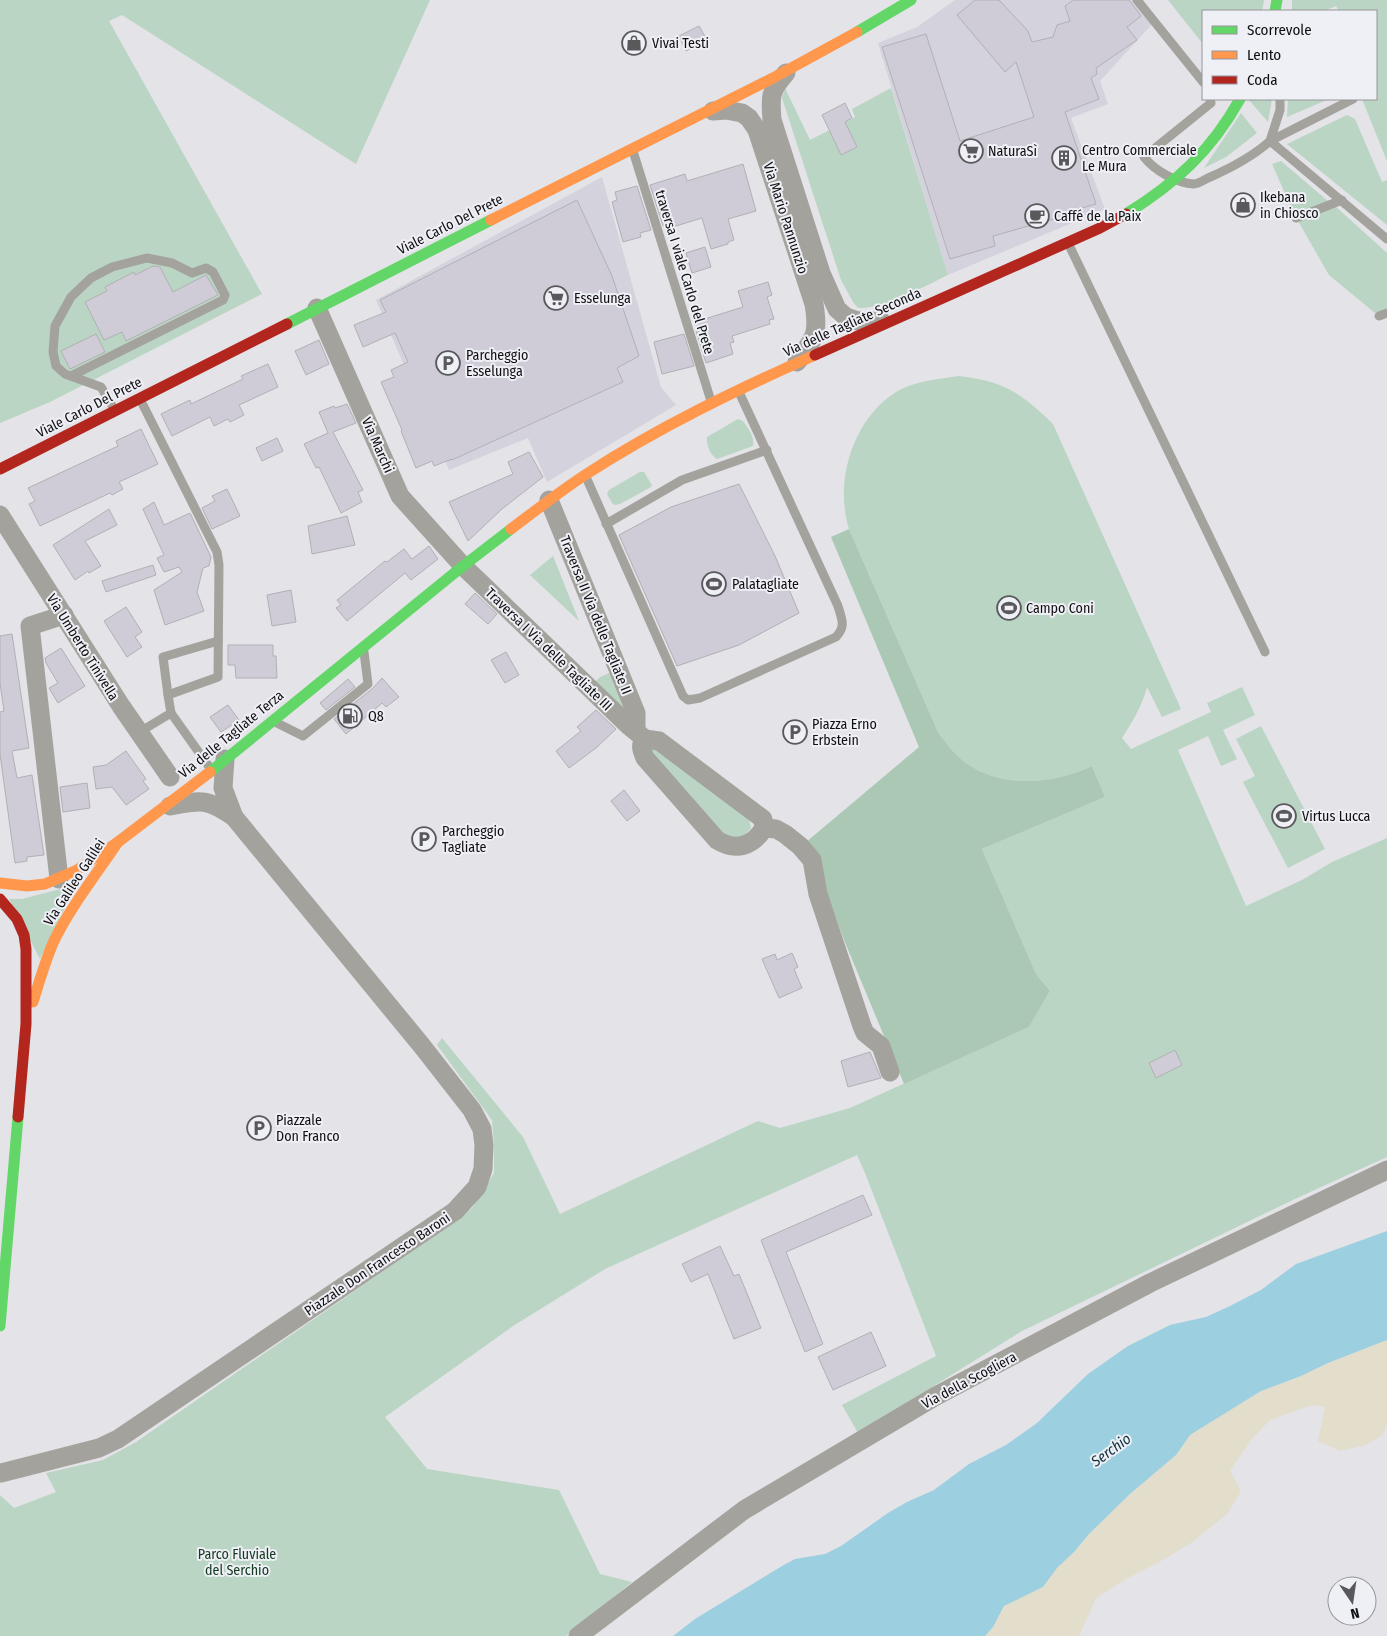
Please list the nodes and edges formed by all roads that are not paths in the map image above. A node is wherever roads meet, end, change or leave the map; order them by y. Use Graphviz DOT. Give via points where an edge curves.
graph roads {
  1 [pos="911,0"];
  2 [pos="1137,0"];
  3 [pos="786,72"];
  4 [pos="1202,81"];
  5 [pos="1210,100"];
  6 [pos="1239,100"];
  7 [pos="1280,100"];
  8 [pos="1351,100"];
  9 [pos="701,114"];
  10 [pos="1270,141"];
  11 [pos="632,149"];
  12 [pos="1176,180"];
  13 [pos="1342,200"];
  14 [pos="1296,218"];
  15 [pos="1387,239"];
  16 [pos="1068,242"];
  17 [pos="317,308"];
  18 [pos="894,319"];
  19 [pos="794,365"];
  20 [pos="71,376"];
  21 [pos="739,390"];
  22 [pos="140,398"];
  23 [pos="712,404"];
  24 [pos="115,411"];
  25 [pos="767,450"];
  26 [pos="0,469"];
  27 [pos="585,475"];
  28 [pos="549,500"];
  29 [pos="0,515"];
  30 [pos="606,524"];
  31 [pos="463,566"];
  32 [pos="64,615"];
  33 [pos="218,641"];
  34 [pos="364,648"];
  35 [pos="1265,652"];
  36 [pos="168,695"];
  37 [pos="171,713"];
  38 [pos="272,721"];
  39 [pos="138,733"];
  40 [pos="641,735"];
  41 [pos="218,765"];
  42 [pos="170,776"];
  43 [pos="165,806"];
  44 [pos="234,817"];
  45 [pos="764,828"];
  46 [pos="118,842"];
  47 [pos="59,879"];
  48 [pos="0,883"];
  49 [pos="0,898"];
  50 [pos="26,1024"];
  51 [pos="890,1072"];
  52 [pos="1387,1170"];
  53 [pos="0,1326"];
  54 [pos="1,1473"];
  55 [pos="578,1636"];
  1 -- 3 [label="main road, Viale Carlo Del Prete"];
  2 -- 4 [label="lane"];
  3 -- 9 [label="main road, Viale Carlo Del Prete"];
  3 -- 18 [label="street, Via Mario Pannunzio" via="774,86 772,120 821,273 837,309 846,317 874,322"];
  5 -- 12 [label="lane" via="1211,103 1144,157 1150,166"];
  6 -- 12 [label="main road, Via delle Tagliate Seconda" via="1212,143"];
  7 -- 10 [label="lane"];
  8 -- 10 [label="lane"];
  9 -- 11 [label="main road, Viale Carlo Del Prete"];
  9 -- 19 [label="street, Via Mario Pannunzio" via="715,110 737,111 749,118 757,130 814,304 816,333"];
  10 -- 12 [label="lane" via="1233,167 1195,184"];
  10 -- 13 [label="lane"];
  11 -- 17 [label="main road, Viale Carlo Del Prete"];
  11 -- 23 [label="lane, traversa I viale Carlo del Prete"];
  12 -- 16 [label="main road, Via delle Tagliate Seconda" via="1131,212"];
  13 -- 14 [label="lane"];
  13 -- 15 [label="lane"];
  16 -- 18 [label="main road, Via delle Tagliate Seconda"];
  16 -- 35 [label="lane"];
  17 -- 22 [label="main road, Viale Carlo Del Prete"];
  17 -- 31 [label="street, Via Marchi" via="400,496"];
  18 -- 19 [label="main road, Via delle Tagliate Seconda"];
  19 -- 21 [label="main road, Via delle Tagliate Seconda"];
  20 -- 20 [label="lane" via="223,300 224,295 213,272 206,268 192,272 172,263 147,258 112,267 91,278 71,297 55,326 56,366"];
  20 -- 24 [label="lane" via="102,388"];
  21 -- 23 [label="main road, Via delle Tagliate Seconda"];
  21 -- 25 [label="lane"];
  22 -- 24 [label="main road, Viale Carlo Del Prete"];
  22 -- 33 [label="lane" via="217,552"];
  23 -- 27 [label="main road, Via delle Tagliate Seconda" via="637,443"];
  24 -- 26 [label="main road, Viale Carlo Del Prete"];
  25 -- 30 [label="lane" via="682,480"];
  25 -- 30 [label="lane" via="838,606 843,625 836,638 700,698 688,700 683,696"];
  27 -- 28 [label="main road, Via delle Tagliate Seconda"];
  27 -- 30 [label="lane"];
  28 -- 31 [label="main road, Via delle Tagliate Seconda"];
  28 -- 40 [label="street, Traversa II Via delle Tagliate II" via="636,713"];
  29 -- 32 [label="street, Via Umberto Tinivella"];
  31 -- 34 [label="main road, Via delle Tagliate Terza"];
  31 -- 40 [label="street, Traversa I Via delle Tagliate III"];
  32 -- 39 [label="street, Via Umberto Tinivella"];
  32 -- 47 [label="street" via="30,626"];
  33 -- 36 [label="lane" via="218,678"];
  33 -- 36 [label="lane" via="163,657"];
  34 -- 38 [label="main road, Via delle Tagliate Terza"];
  34 -- 38 [label="lane" via="368,684 303,736"];
  36 -- 37 [label="lane"];
  37 -- 39 [label="lane"];
  37 -- 41 [label="lane"];
  38 -- 41 [label="main road, Via delle Tagliate Terza"];
  39 -- 42 [label="street, Via Umberto Tinivella"];
  40 -- 45 [label="street" via="659,741 763,819"];
  40 -- 45 [label="street, Traversa II Via delle Tagliate II" via="641,750 646,758 717,840 725,845 742,846 759,837"];
  41 -- 43 [label="main road, Via delle Tagliate Terza"];
  41 -- 44 [label="street, Piazzale Don Francesco Baroni"];
  43 -- 44 [label="street" via="203,801 219,806"];
  43 -- 46 [label="main road, Via delle Tagliate Terza"];
  44 -- 54 [label="street, Piazzale Don Francesco Baroni" via="472,1110 482,1129 484,1169 477,1188 454,1212 118,1439 99,1448"];
  45 -- 51 [label="street" via="785,834 812,860 818,894 862,1026 865,1033 881,1046"];
  46 -- 47 [label="main road, Via delle Tagliate Terza"];
  46 -- 50 [label="main road, Via Galileo Galilei" via="57,937"];
  47 -- 48 [label="main road, Via delle Tagliate Terza" via="27,886"];
  49 -- 50 [label="main road, Via Galileo Galilei" via="17,918 24,935"];
  50 -- 53 [label="main road, Via Galileo Galilei"];
  52 -- 55 [label="street, Via della Scogliera" via="1150,1283 936,1396 744,1510"];
}
